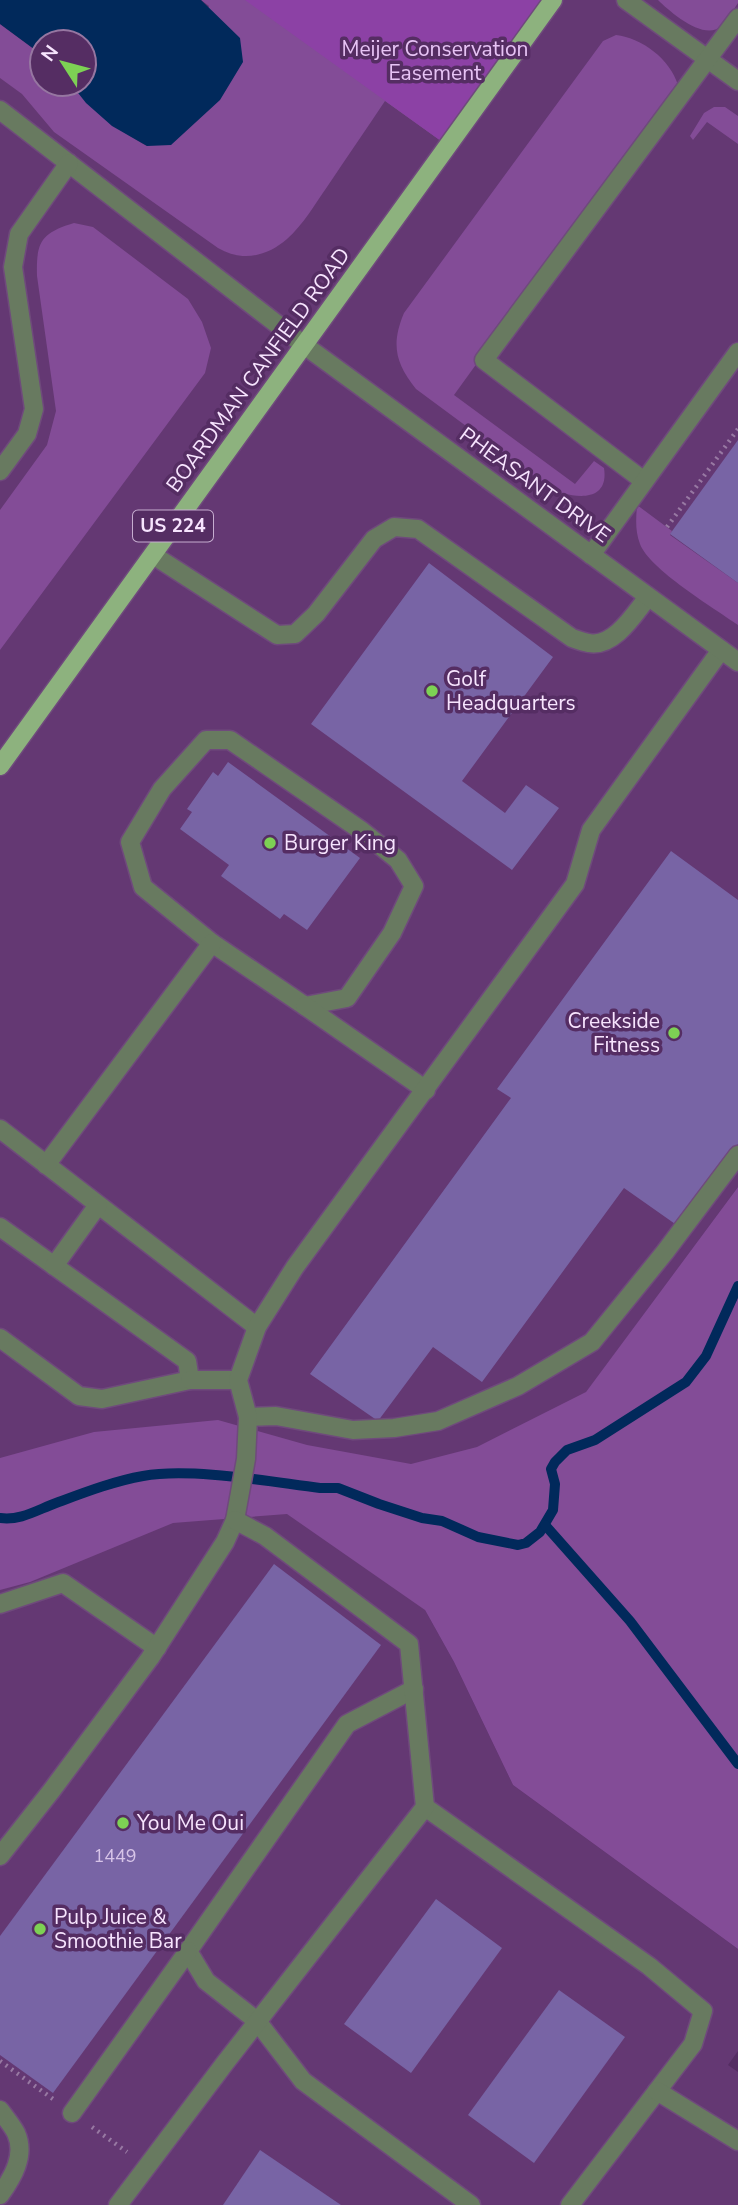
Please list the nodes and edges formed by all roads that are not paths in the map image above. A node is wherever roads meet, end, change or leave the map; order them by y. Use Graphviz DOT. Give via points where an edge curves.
graph roads {
  1 [pos="553,0"];
  2 [pos="626,0"];
  3 [pos="738,18"];
  4 [pos="707,59"];
  5 [pos="738,81"];
  6 [pos="0,110"];
  7 [pos="69,163"];
  8 [pos="304,345"];
  9 [pos="738,352"];
  10 [pos="0,471"];
  11 [pos="644,481"];
  12 [pos="153,555"];
  13 [pos="590,555"];
  14 [pos="648,597"];
  15 [pos="721,650"];
  16 [pos="738,662"];
  17 [pos="0,766"];
  18 [pos="212,943"];
  19 [pos="305,1006"];
  20 [pos="426,1090"];
  21 [pos="0,1129"];
  22 [pos="738,1154"];
  23 [pos="46,1165"];
  24 [pos="98,1205"];
  25 [pos="0,1227"];
  26 [pos="54,1266"];
  27 [pos="257,1327"];
  28 [pos="0,1338"];
  29 [pos="190,1380"];
  30 [pos="238,1380"];
  31 [pos="248,1417"];
  32 [pos="237,1512"];
  33 [pos="0,1604"];
  34 [pos="157,1648"];
  35 [pos="414,1689"];
  36 [pos="425,1807"];
  37 [pos="0,1856"];
  38 [pos="188,1951"];
  39 [pos="257,2021"];
  40 [pos="657,2091"];
  41 [pos="0,2110"];
  42 [pos="72,2113"];
  43 [pos="738,2141"];
  44 [pos="0,2194"];
  45 [pos="118,2205"];
  46 [pos="471,2205"];
  47 [pos="570,2205"];
  1 -- 8 [label="main road, BOARDMAN CANFIELD ROAD / US 224"];
  2 -- 4 [label="street"];
  3 -- 4 [label="street"];
  4 -- 5 [label="street"];
  4 -- 11 [label="street" via="484,360"];
  6 -- 7 [label="street, PHEASANT DRIVE"];
  7 -- 8 [label="street, PHEASANT DRIVE"];
  7 -- 10 [label="street" via="19,234 13,267 34,409 27,434"];
  8 -- 12 [label="main road, BOARDMAN CANFIELD ROAD / US 224"];
  8 -- 13 [label="street, PHEASANT DRIVE"];
  9 -- 11 [label="street"];
  11 -- 13 [label="street"];
  12 -- 14 [label="street" via="277,635 295,634 374,539 394,527 418,529 572,638 590,644 620,631"];
  12 -- 17 [label="main road, BOARDMAN CANFIELD ROAD / US 224"];
  13 -- 14 [label="street, PHEASANT DRIVE"];
  14 -- 15 [label="street, PHEASANT DRIVE"];
  15 -- 16 [label="street, PHEASANT DRIVE"];
  15 -- 20 [label="street" via="591,830 575,884"];
  18 -- 19 [label="street"];
  18 -- 19 [label="street" via="143,887 130,842 162,789 206,740 230,740 371,838 398,860 414,886 392,933 347,998"];
  18 -- 23 [label="street"];
  19 -- 20 [label="street"];
  20 -- 27 [label="street" via="295,1267"];
  21 -- 23 [label="street"];
  22 -- 31 [label="street" via="592,1342 518,1386 438,1421 394,1428 353,1430 276,1416"];
  23 -- 24 [label="street"];
  24 -- 26 [label="street"];
  24 -- 27 [label="street"];
  25 -- 26 [label="street"];
  26 -- 29 [label="street" via="187,1362"];
  27 -- 30 [label="street"];
  28 -- 29 [label="street" via="79,1396 91,1399"];
  29 -- 30 [label="street"];
  30 -- 31 [label="street"];
  31 -- 32 [label="street"];
  32 -- 34 [label="street" via="225,1542"];
  32 -- 35 [label="street" via="409,1644"];
  33 -- 34 [label="street" via="63,1583"];
  34 -- 37 [label="street"];
  35 -- 36 [label="street"];
  35 -- 38 [label="street" via="347,1724"];
  36 -- 39 [label="street"];
  36 -- 40 [label="street" via="649,1966 703,2011 693,2044"];
  38 -- 39 [label="street" via="206,1981"];
  38 -- 42 [label="street"];
  39 -- 45 [label="street"];
  39 -- 46 [label="street" via="303,2081"];
  40 -- 43 [label="street"];
  40 -- 47 [label="street"];
  41 -- 44 [label="street" via="17,2134 19,2158"];
}
